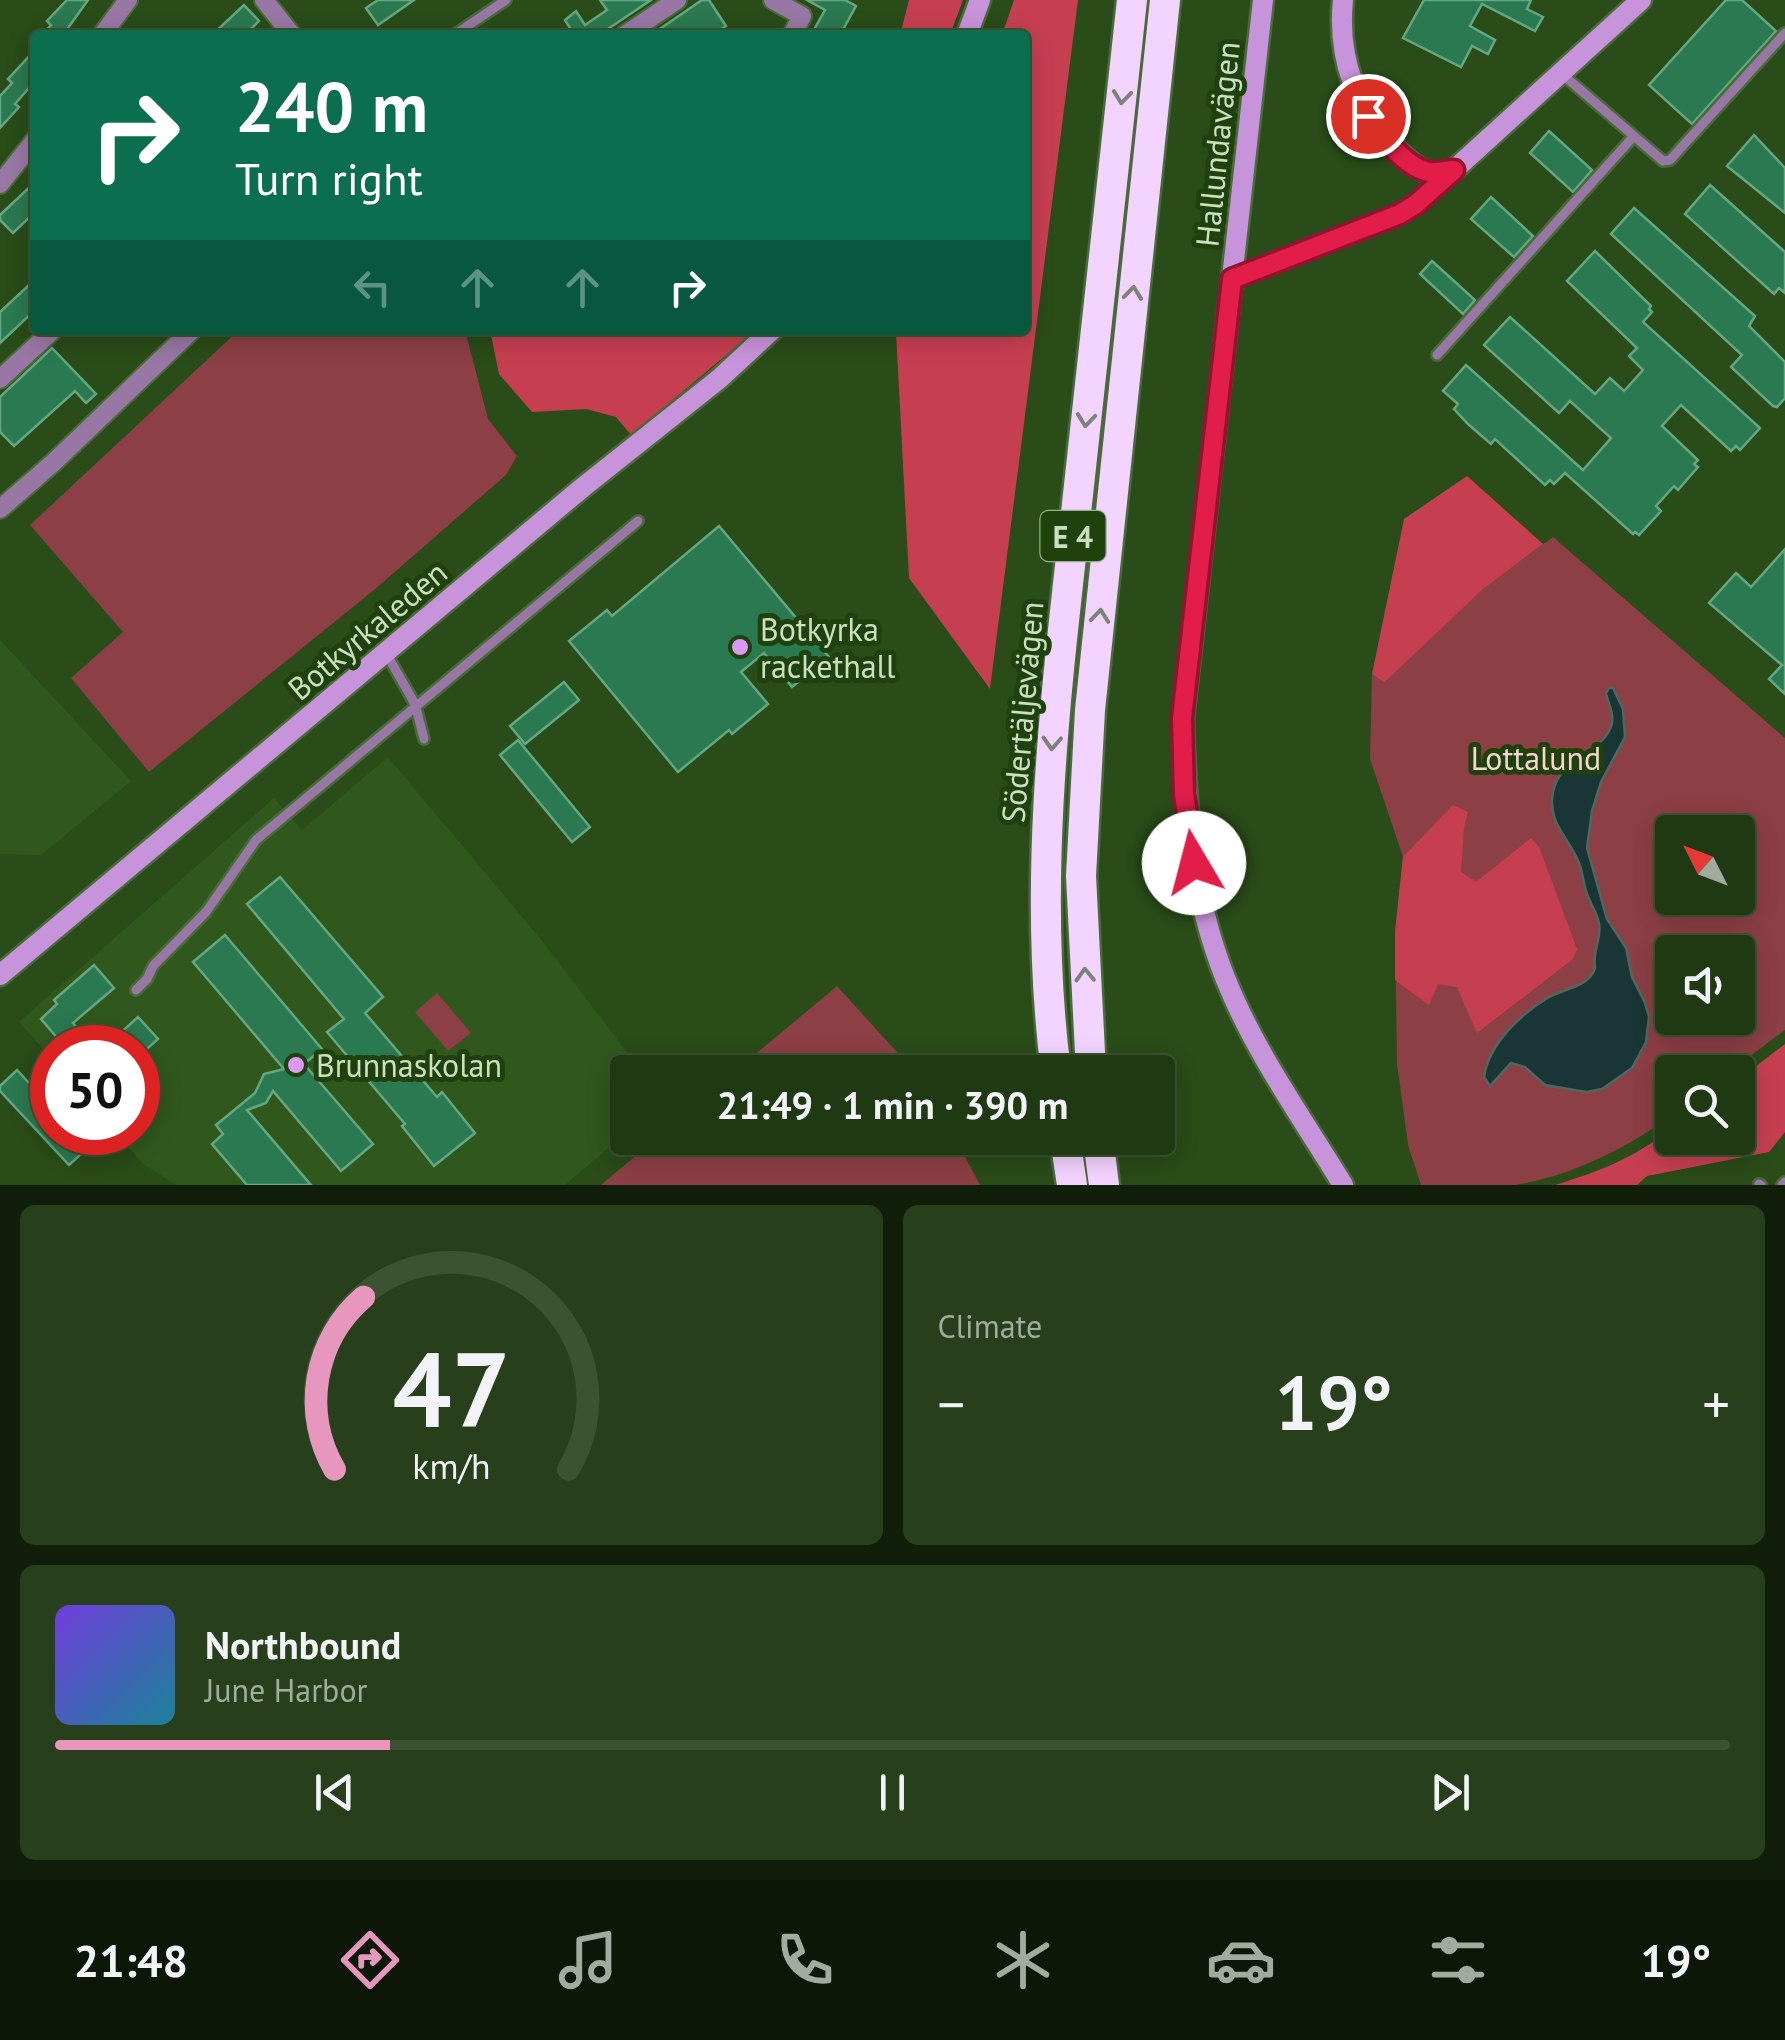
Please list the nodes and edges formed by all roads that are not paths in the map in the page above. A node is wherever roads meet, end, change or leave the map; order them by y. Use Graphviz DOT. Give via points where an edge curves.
graph roads {
  1 [pos="128,0"];
  2 [pos="264,0"];
  3 [pos="506,0"];
  4 [pos="677,0"];
  5 [pos="773,0"];
  6 [pos="980,0"];
  7 [pos="1132,0"];
  8 [pos="1165,0"];
  9 [pos="1264,0"];
  10 [pos="1344,0"];
  11 [pos="1641,0"];
  12 [pos="106,30"];
  13 [pos="288,30"];
  14 [pos="461,30"];
  15 [pos="632,30"];
  16 [pos="795,30"];
  17 [pos="969,30"];
  18 [pos="1785,32"];
  19 [pos="1560,72"];
  20 [pos="1633,137"];
  21 [pos="30,146"];
  22 [pos="1454,170"];
  23 [pos="0,184"];
  24 [pos="1232,279"];
  25 [pos="48,335"];
  26 [pos="187,335"];
  27 [pos="766,335"];
  28 [pos="1437,355"];
  29 [pos="0,379"];
  30 [pos="0,509"];
  31 [pos="638,521"];
  32 [pos="386,653"];
  33 [pos="415,704"];
  34 [pos="424,739"];
  35 [pos="4,964"];
  36 [pos="136,990"];
  37 [pos="1054,1055"];
  38 [pos="1090,1055"];
  39 [pos="1296,1108"];
  40 [pos="1068,1155"];
  41 [pos="1100,1155"];
  42 [pos="1072,1185"];
  43 [pos="1104,1185"];
  44 [pos="1343,1185"];
  45 [pos="1357,1185"];
  1 -- 12 [label="street"];
  2 -- 13 [label="street"];
  3 -- 14 [label="lane"];
  4 -- 15 [label="street"];
  5 -- 16 [label="street" via="802,16"];
  6 -- 17 [label="main road"];
  7 -- 37 [label="highway, Södertäljevägen / E 4, one-way" via="1054,707 1044,878"];
  38 -- 8 [label="highway, E 4, one-way" via="1081,876 1090,710"];
  9 -- 24 [label="main road, Hallundavägen"];
  10 -- 22 [label="main road" via="1345,56 1368,116 1415,166"];
  11 -- 19 [label="main road"];
  18 -- 20 [label="lane" via="1670,160 1655,157"];
  19 -- 20 [label="lane"];
  19 -- 22 [label="main road"];
  20 -- 28 [label="lane"];
  21 -- 23 [label="street"];
  22 -- 24 [label="lane" via="1400,214"];
  24 -- 39 [label="main road, Hallundavägen" via="1182,718 1184,794 1206,923 1225,979"];
  25 -- 29 [label="street"];
  26 -- 30 [label="street"];
  27 -- 32 [label="main road, Botkyrkaleden"];
  31 -- 33 [label="lane"];
  32 -- 33 [label="lane"];
  32 -- 35 [label="main road, Botkyrkaleden"];
  33 -- 34 [label="lane"];
  33 -- 36 [label="lane" via="256,840 206,912"];
  39 -- 44 [label="main road, Hallundavägen"];
  39 -- 45 [label="main road, Hallundavägen"];
  40 -- 42 [label="highway"];
  41 -- 43 [label="highway"];
}
